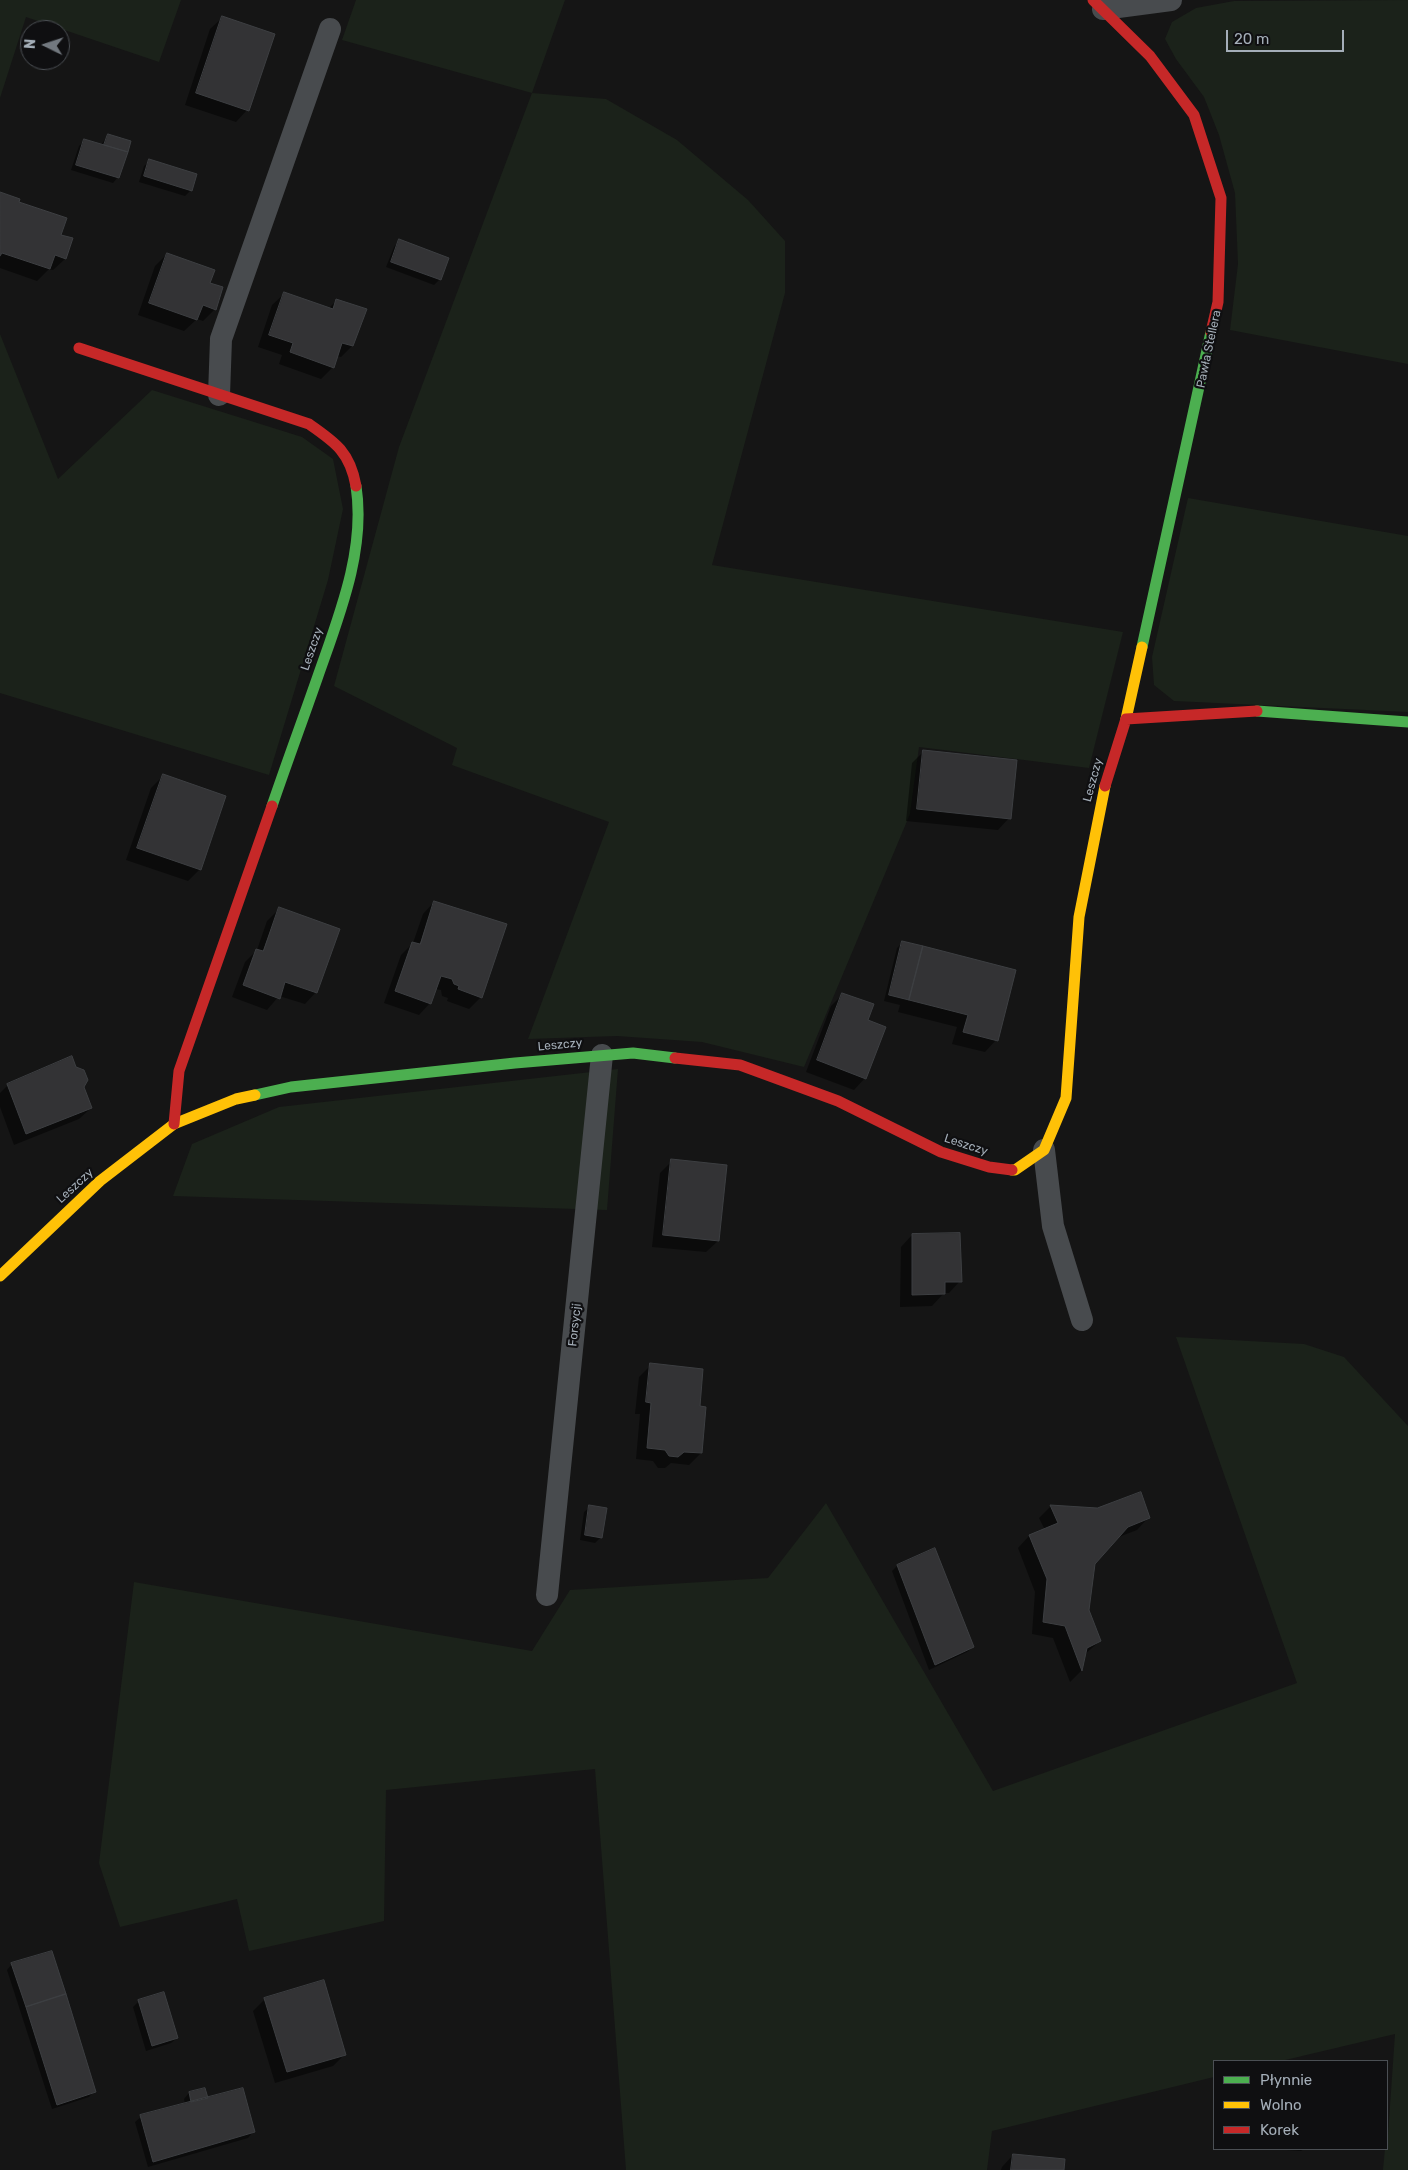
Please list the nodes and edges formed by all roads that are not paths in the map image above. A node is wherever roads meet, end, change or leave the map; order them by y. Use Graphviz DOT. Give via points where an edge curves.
graph roads {
  1 [pos="1170,0"];
  2 [pos="1098,4"];
  3 [pos="330,29"];
  4 [pos="78,348"];
  5 [pos="219,394"];
  6 [pos="1126,719"];
  7 [pos="1408,722"];
  8 [pos="602,1055"];
  9 [pos="174,1124"];
  10 [pos="1044,1150"];
  11 [pos="0,1276"];
  12 [pos="1082,1320"];
  13 [pos="547,1596"];
  1 -- 2 [label="lane, Pawła Stellera"];
  2 -- 6 [label="street, Pawła Stellera" via="1150,56 1194,115 1221,198 1218,302"];
  3 -- 5 [label="lane" via="222,339"];
  4 -- 5 [label="street, Leszczy"];
  5 -- 9 [label="street, Leszczy" via="309,424 334,441 355,478 358,494 356,541 344,601 180,1071"];
  6 -- 7 [label="street" via="1256,711"];
  6 -- 10 [label="street, Leszczy" via="1103,791 1079,917 1066,1098"];
  8 -- 9 [label="street, Leszczy" via="291,1087 236,1099"];
  8 -- 10 [label="street, Leszczy" via="633,1053 740,1065 838,1101 941,1152 989,1167 1016,1170"];
  8 -- 13 [label="lane, Forsycji"];
  9 -- 11 [label="street, Leszczy" via="100,1181"];
  10 -- 12 [label="lane" via="1053,1226"];
}
